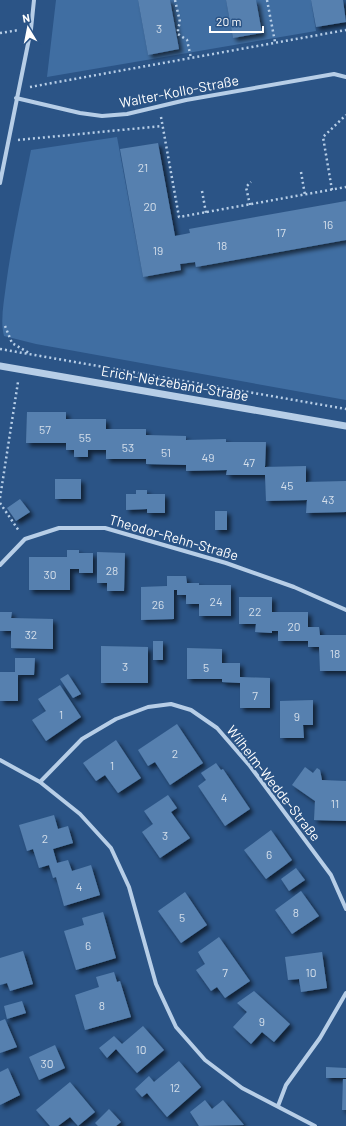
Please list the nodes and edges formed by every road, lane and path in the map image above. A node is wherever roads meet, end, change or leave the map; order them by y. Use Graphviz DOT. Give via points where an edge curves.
graph roads {
  1 [pos="34,0"];
  2 [pos="175,0"];
  3 [pos="267,0"];
  4 [pos="31,29"];
  5 [pos="346,30"];
  6 [pos="0,33"];
  7 [pos="275,42"];
  8 [pos="191,58"];
  9 [pos="346,77"];
  10 [pos="18,89"];
  11 [pos="16,98"];
  12 [pos="159,107"];
  13 [pos="346,115"];
  14 [pos="162,126"];
  15 [pos="8,141"];
  16 [pos="300,172"];
  17 [pos="251,182"];
  18 [pos="0,183"];
  19 [pos="346,187"];
  20 [pos="332,190"];
  21 [pos="202,191"];
  22 [pos="305,195"];
  23 [pos="250,205"];
  24 [pos="206,212"];
  25 [pos="5,326"];
  26 [pos="0,349"];
  27 [pos="31,354"];
  28 [pos="0,366"];
  29 [pos="20,369"];
  30 [pos="346,410"];
  31 [pos="346,426"];
  32 [pos="0,498"];
  33 [pos="0,503"];
  34 [pos="25,539"];
  35 [pos="0,566"];
  36 [pos="346,610"];
  37 [pos="0,760"];
  38 [pos="40,782"];
  39 [pos="346,909"];
  40 [pos="346,993"];
  41 [pos="278,1106"];
  42 [pos="315,1126"];
  1 -- 4 [label="street"];
  2 -- 8 [label="path" via="180,22 178,34 187,40"];
  3 -- 7 [label="path"];
  4 -- 6 [label="path"];
  4 -- 10 [label="street"];
  5 -- 7 [label="path"];
  7 -- 8 [label="path"];
  8 -- 10 [label="path"];
  9 -- 12 [label="street, Walter-Kollo-Straße" via="334,74"];
  10 -- 11 [label="street"];
  11 -- 12 [label="street, Walter-Kollo-Straße" via="102,116 128,114"];
  11 -- 15 [label="street"];
  12 -- 14 [label="path"];
  13 -- 20 [label="path" via="323,138"];
  14 -- 15 [label="path"];
  14 -- 24 [label="path" via="179,217"];
  15 -- 18 [label="street"];
  16 -- 22 [label="path"];
  17 -- 23 [label="path" via="246,187"];
  19 -- 20 [label="path"];
  20 -- 22 [label="path"];
  21 -- 24 [label="path"];
  22 -- 23 [label="path"];
  23 -- 24 [label="path"];
  25 -- 27 [label="path" via="12,343"];
  26 -- 27 [label="path"];
  27 -- 29 [label="path"];
  27 -- 30 [label="path"];
  28 -- 29 [label="street, Erich-Netzeband-Straße"];
  29 -- 31 [label="street, Erich-Netzeband-Straße"];
  29 -- 32 [label="path"];
  33 -- 34 [label="path"];
  34 -- 35 [label="street, Theodor-Rehn-Straße"];
  34 -- 36 [label="street, Theodor-Rehn-Straße" via="59,528 105,528 226,563 294,587"];
  37 -- 38 [label="street"];
  38 -- 39 [label="street, Wilhelm-Wedde-Straße" via="82,739 116,719 148,706 171,704 191,710 217,728 250,766 331,875"];
  38 -- 41 [label="street" via="80,814 112,848 129,887 156,984 176,1027 204,1060 242,1088"];
  40 -- 41 [label="street" via="320,1038 286,1085"];
  41 -- 42 [label="street"];
}
